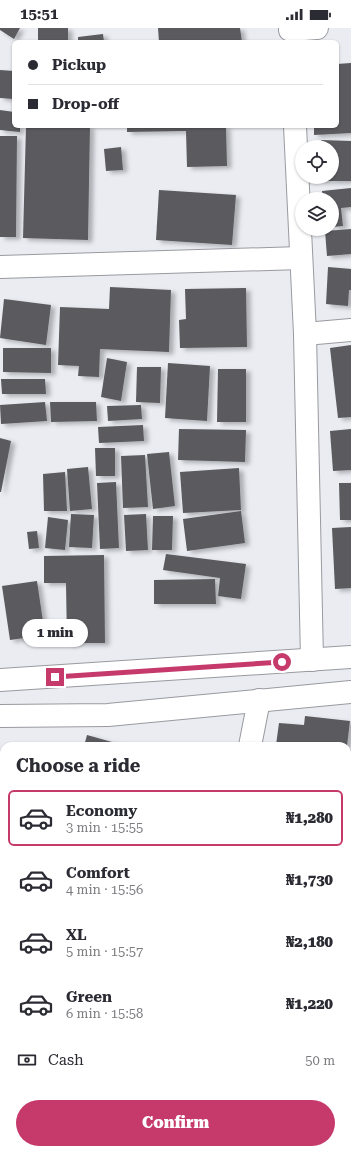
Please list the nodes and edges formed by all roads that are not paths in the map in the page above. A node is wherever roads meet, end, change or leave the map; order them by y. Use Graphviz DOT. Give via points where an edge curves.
graph roads {
  1 [pos="317,28"];
  2 [pos="290,33"];
  3 [pos="295,128"];
  4 [pos="301,258"];
  5 [pos="0,267"];
  6 [pos="351,330"];
  7 [pos="305,334"];
  8 [pos="351,657"];
  9 [pos="312,660"];
  10 [pos="0,680"];
  11 [pos="351,692"];
  12 [pos="258,700"];
  13 [pos="0,716"];
  14 [pos="251,742"];
  1 -- 2 [label="street"];
  3 -- 4 [label="street"];
  4 -- 5 [label="street"];
  4 -- 7 [label="street"];
  6 -- 7 [label="street"];
  7 -- 9 [label="street"];
  8 -- 9 [label="street"];
  9 -- 10 [label="street"];
  11 -- 12 [label="street"];
  12 -- 13 [label="street" via="108,714"];
  12 -- 14 [label="street"];
}
